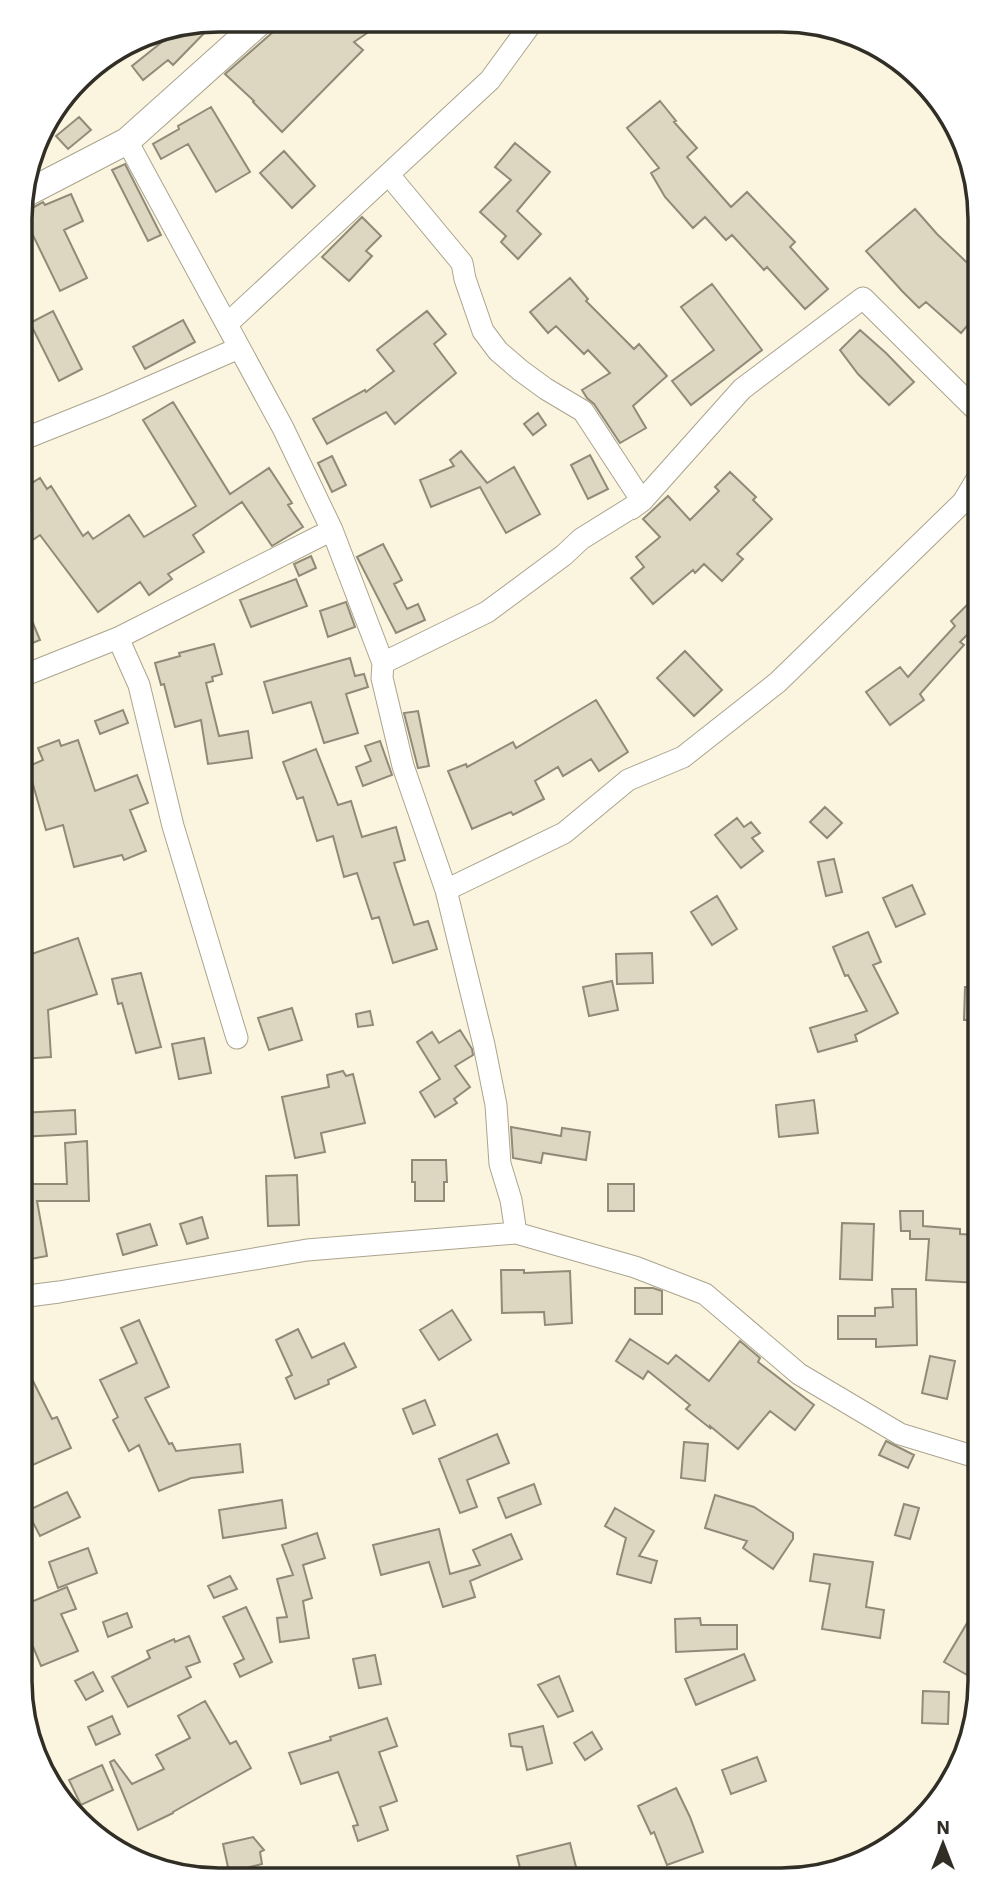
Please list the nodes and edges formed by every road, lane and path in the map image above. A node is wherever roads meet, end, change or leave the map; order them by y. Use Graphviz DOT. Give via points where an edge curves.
graph roads {
  1 [pos="249,32"];
  2 [pos="525,32"];
  3 [pos="127,141"];
  4 [pos="389,176"];
  5 [pos="34,189"];
  6 [pos="227,324"];
  7 [pos="239,348"];
  8 [pos="968,402"];
  9 [pos="32,436"];
  10 [pos="968,494"];
  11 [pos="642,501"];
  12 [pos="332,530"];
  13 [pos="118,638"];
  14 [pos="383,663"];
  15 [pos="32,672"];
  16 [pos="446,890"];
  17 [pos="237,1038"];
  18 [pos="516,1233"];
  19 [pos="32,1295"];
  20 [pos="967,1454"];
  1 -- 3 [label="street"];
  2 -- 4 [label="street" via="490,80"];
  3 -- 5 [label="street"];
  3 -- 6 [label="street"];
  4 -- 6 [label="street"];
  4 -- 11 [label="street" via="462,263 483,331 498,351 583,411"];
  6 -- 7 [label="street"];
  7 -- 9 [label="street"];
  7 -- 12 [label="street"];
  8 -- 11 [label="street" via="863,298 742,389"];
  10 -- 16 [label="street" via="778,682 683,757 628,780 564,833"];
  11 -- 14 [label="street" via="581,539 487,612"];
  12 -- 13 [label="street"];
  12 -- 14 [label="street"];
  13 -- 15 [label="street"];
  13 -- 17 [label="street" via="139,685 173,826"];
  14 -- 16 [label="street" via="382,678 404,766"];
  16 -- 18 [label="street" via="494,1093 500,1164"];
  18 -- 19 [label="street" via="307,1250"];
  18 -- 20 [label="street" via="635,1267 705,1294 799,1374 900,1434"];
}
